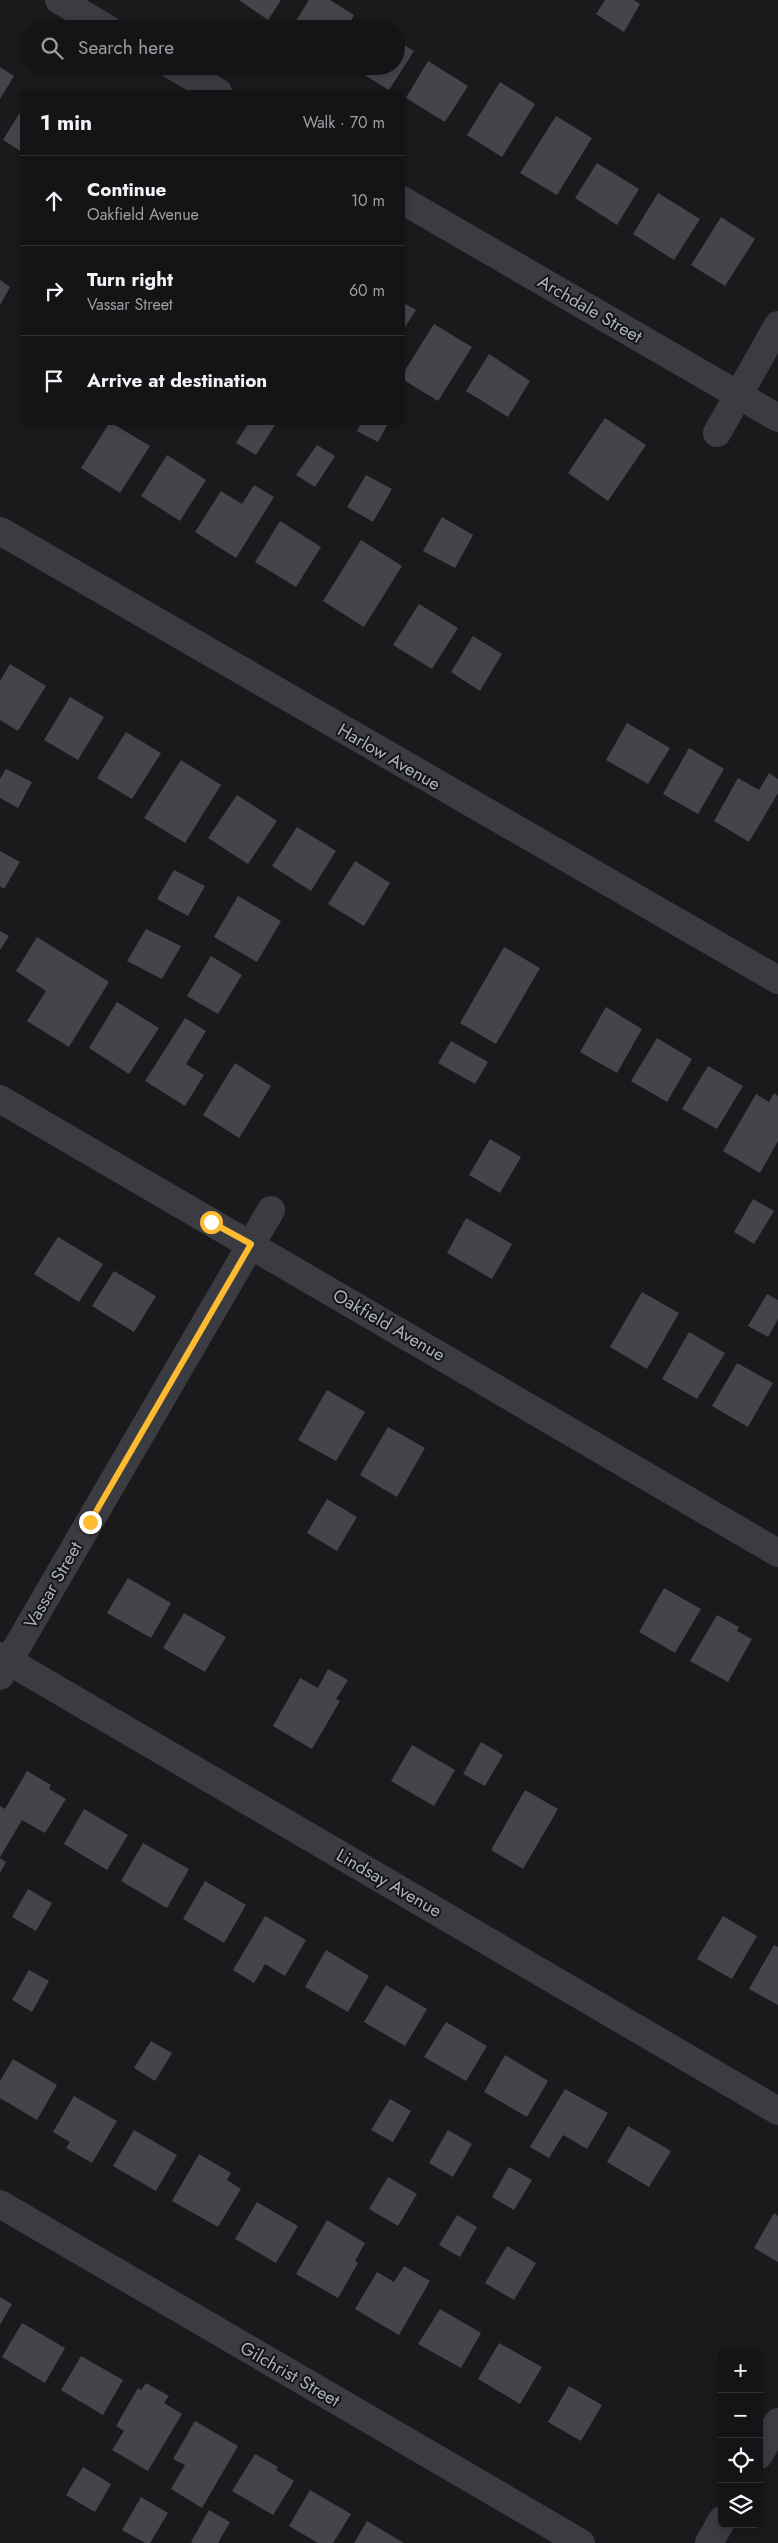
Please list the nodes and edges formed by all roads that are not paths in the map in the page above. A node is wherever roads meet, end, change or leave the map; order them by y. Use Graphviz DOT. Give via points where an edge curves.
graph roads {
  1 [pos="59,0"];
  2 [pos="93,20"];
  3 [pos="189,75"];
  4 [pos="215,90"];
  5 [pos="405,202"];
  6 [pos="778,325"];
  7 [pos="738,395"];
  8 [pos="778,418"];
  9 [pos="717,433"];
  10 [pos="0,531"];
  11 [pos="778,980"];
  12 [pos="0,1099"];
  13 [pos="271,1210"];
  14 [pos="251,1244"];
  15 [pos="778,1553"];
  16 [pos="3,1664"];
  17 [pos="778,2111"];
  18 [pos="0,2204"];
  19 [pos="778,2422"];
  20 [pos="763,2448"];
  21 [pos="718,2527"];
  22 [pos="580,2543"];
  23 [pos="709,2543"];
  1 -- 2 [label="street"];
  3 -- 4 [label="street"];
  5 -- 7 [label="street, Archdale Street"];
  6 -- 7 [label="street"];
  7 -- 8 [label="street, Archdale Street"];
  7 -- 9 [label="street"];
  10 -- 11 [label="street, Harlow Avenue"];
  12 -- 14 [label="street, Oakfield Avenue"];
  13 -- 14 [label="street, Vassar Street"];
  14 -- 15 [label="street, Oakfield Avenue"];
  14 -- 16 [label="street, Vassar Street"];
  16 -- 17 [label="street, Lindsay Avenue"];
  18 -- 22 [label="street, Gilchrist Street"];
  19 -- 20 [label="street"];
  21 -- 23 [label="street"];
}
